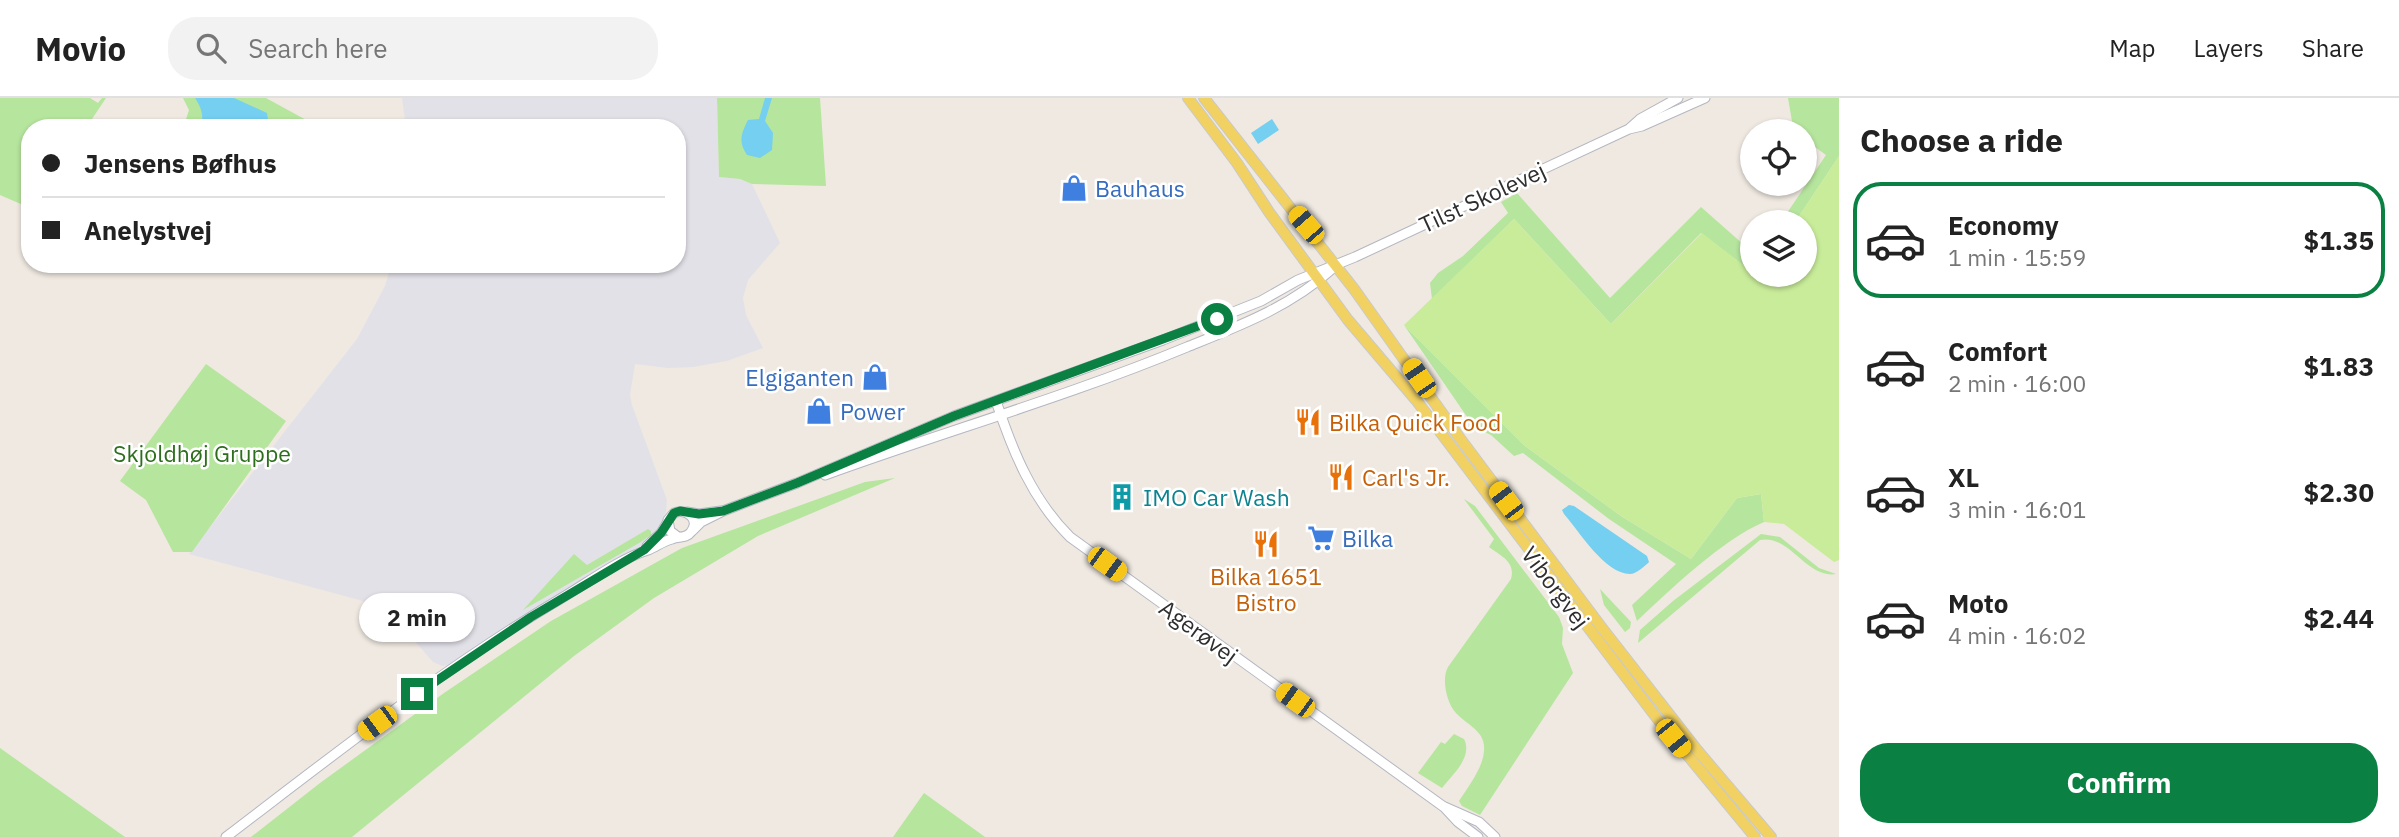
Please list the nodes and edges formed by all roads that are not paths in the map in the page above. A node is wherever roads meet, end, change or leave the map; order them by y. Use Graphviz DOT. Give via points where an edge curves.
graph roads {
  1 [pos="1188,98"];
  2 [pos="1204,98"];
  3 [pos="1678,98"];
  4 [pos="1705,98"];
  5 [pos="1629,129"];
  6 [pos="1336,265"];
  7 [pos="1316,277"];
  8 [pos="996,401"];
  9 [pos="1001,415"];
  10 [pos="797,483"];
  11 [pos="723,511"];
  12 [pos="687,512"];
  13 [pos="667,523"];
  14 [pos="692,530"];
  15 [pos="678,537"];
  16 [pos="644,550"];
  17 [pos="1444,807"];
  18 [pos="226,837"];
  19 [pos="1478,837"];
  20 [pos="1495,837"];
  21 [pos="1755,837"];
  22 [pos="1771,837"];
  1 -- 7 [label="main road, Viborgvej"];
  2 -- 6 [label="main road, Viborgvej"];
  3 -- 5 [label="street, Tilst Skolevej"];
  4 -- 5 [label="street, Tilst Skolevej"];
  5 -- 6 [label="street, Tilst Skolevej"];
  6 -- 7 [label="street, Tilst Skolevej"];
  6 -- 22 [label="main road, Viborgvej" via="1611,639"];
  7 -- 8 [label="street" via="1298,280 1261,302 1163,341"];
  7 -- 9 [label="street" via="1300,296 1249,322"];
  7 -- 21 [label="main road, Viborgvej" via="1416,400 1640,698"];
  8 -- 9 [label="street, Agerøvej"];
  8 -- 10 [label="street"];
  9 -- 10 [label="street"];
  9 -- 17 [label="street, Agerøvej" via="1034,492 1070,537"];
  10 -- 11 [label="street"];
  11 -- 12 [label="street"];
  11 -- 14 [label="street"];
  12 -- 13 [label="street" via="674,513"];
  12 -- 14 [label="street" via="694,520"];
  13 -- 15 [label="street"];
  13 -- 16 [label="street"];
  14 -- 15 [label="street"];
  15 -- 16 [label="street"];
  16 -- 18 [label="street" via="437,680"];
  17 -- 19 [label="street, Agerøvej"];
  17 -- 20 [label="street, Agerøvej" via="1479,822"];
}
